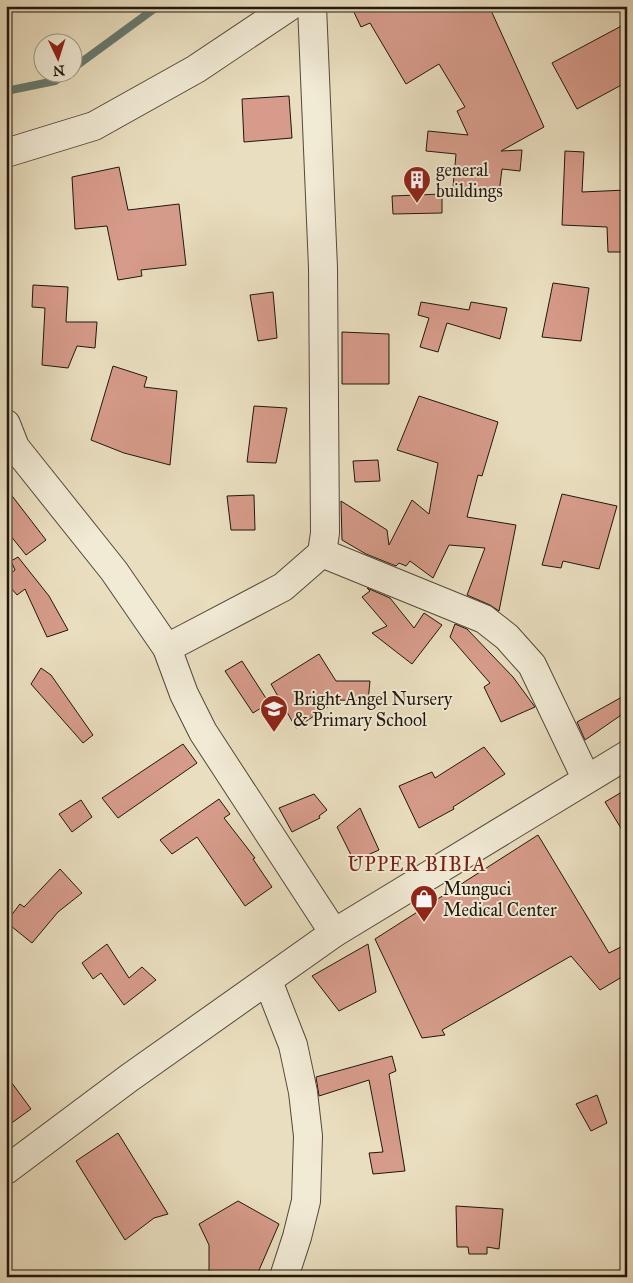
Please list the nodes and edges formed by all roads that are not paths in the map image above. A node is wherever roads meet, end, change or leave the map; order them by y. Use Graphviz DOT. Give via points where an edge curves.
graph roads {
  1 [pos="290,6"];
  2 [pos="312,6"];
  3 [pos="6,153"];
  4 [pos="6,424"];
  5 [pos="322,553"];
  6 [pos="167,648"];
  7 [pos="627,755"];
  8 [pos="586,778"];
  9 [pos="334,933"];
  10 [pos="268,980"];
  11 [pos="6,1170"];
  12 [pos="284,1277"];
  1 -- 3 [label="street" via="196,69 94,126"];
  2 -- 5 [label="street" via="323,268 325,533"];
  4 -- 6 [label="street" via="15,447 114,571"];
  5 -- 6 [label="street" via="283,587"];
  5 -- 8 [label="street" via="484,619 507,637 532,665"];
  6 -- 9 [label="street" via="203,732"];
  7 -- 8 [label="street"];
  8 -- 9 [label="street"];
  9 -- 10 [label="street"];
  10 -- 11 [label="street"];
  10 -- 12 [label="street" via="293,1045 308,1136 306,1201"];
}
